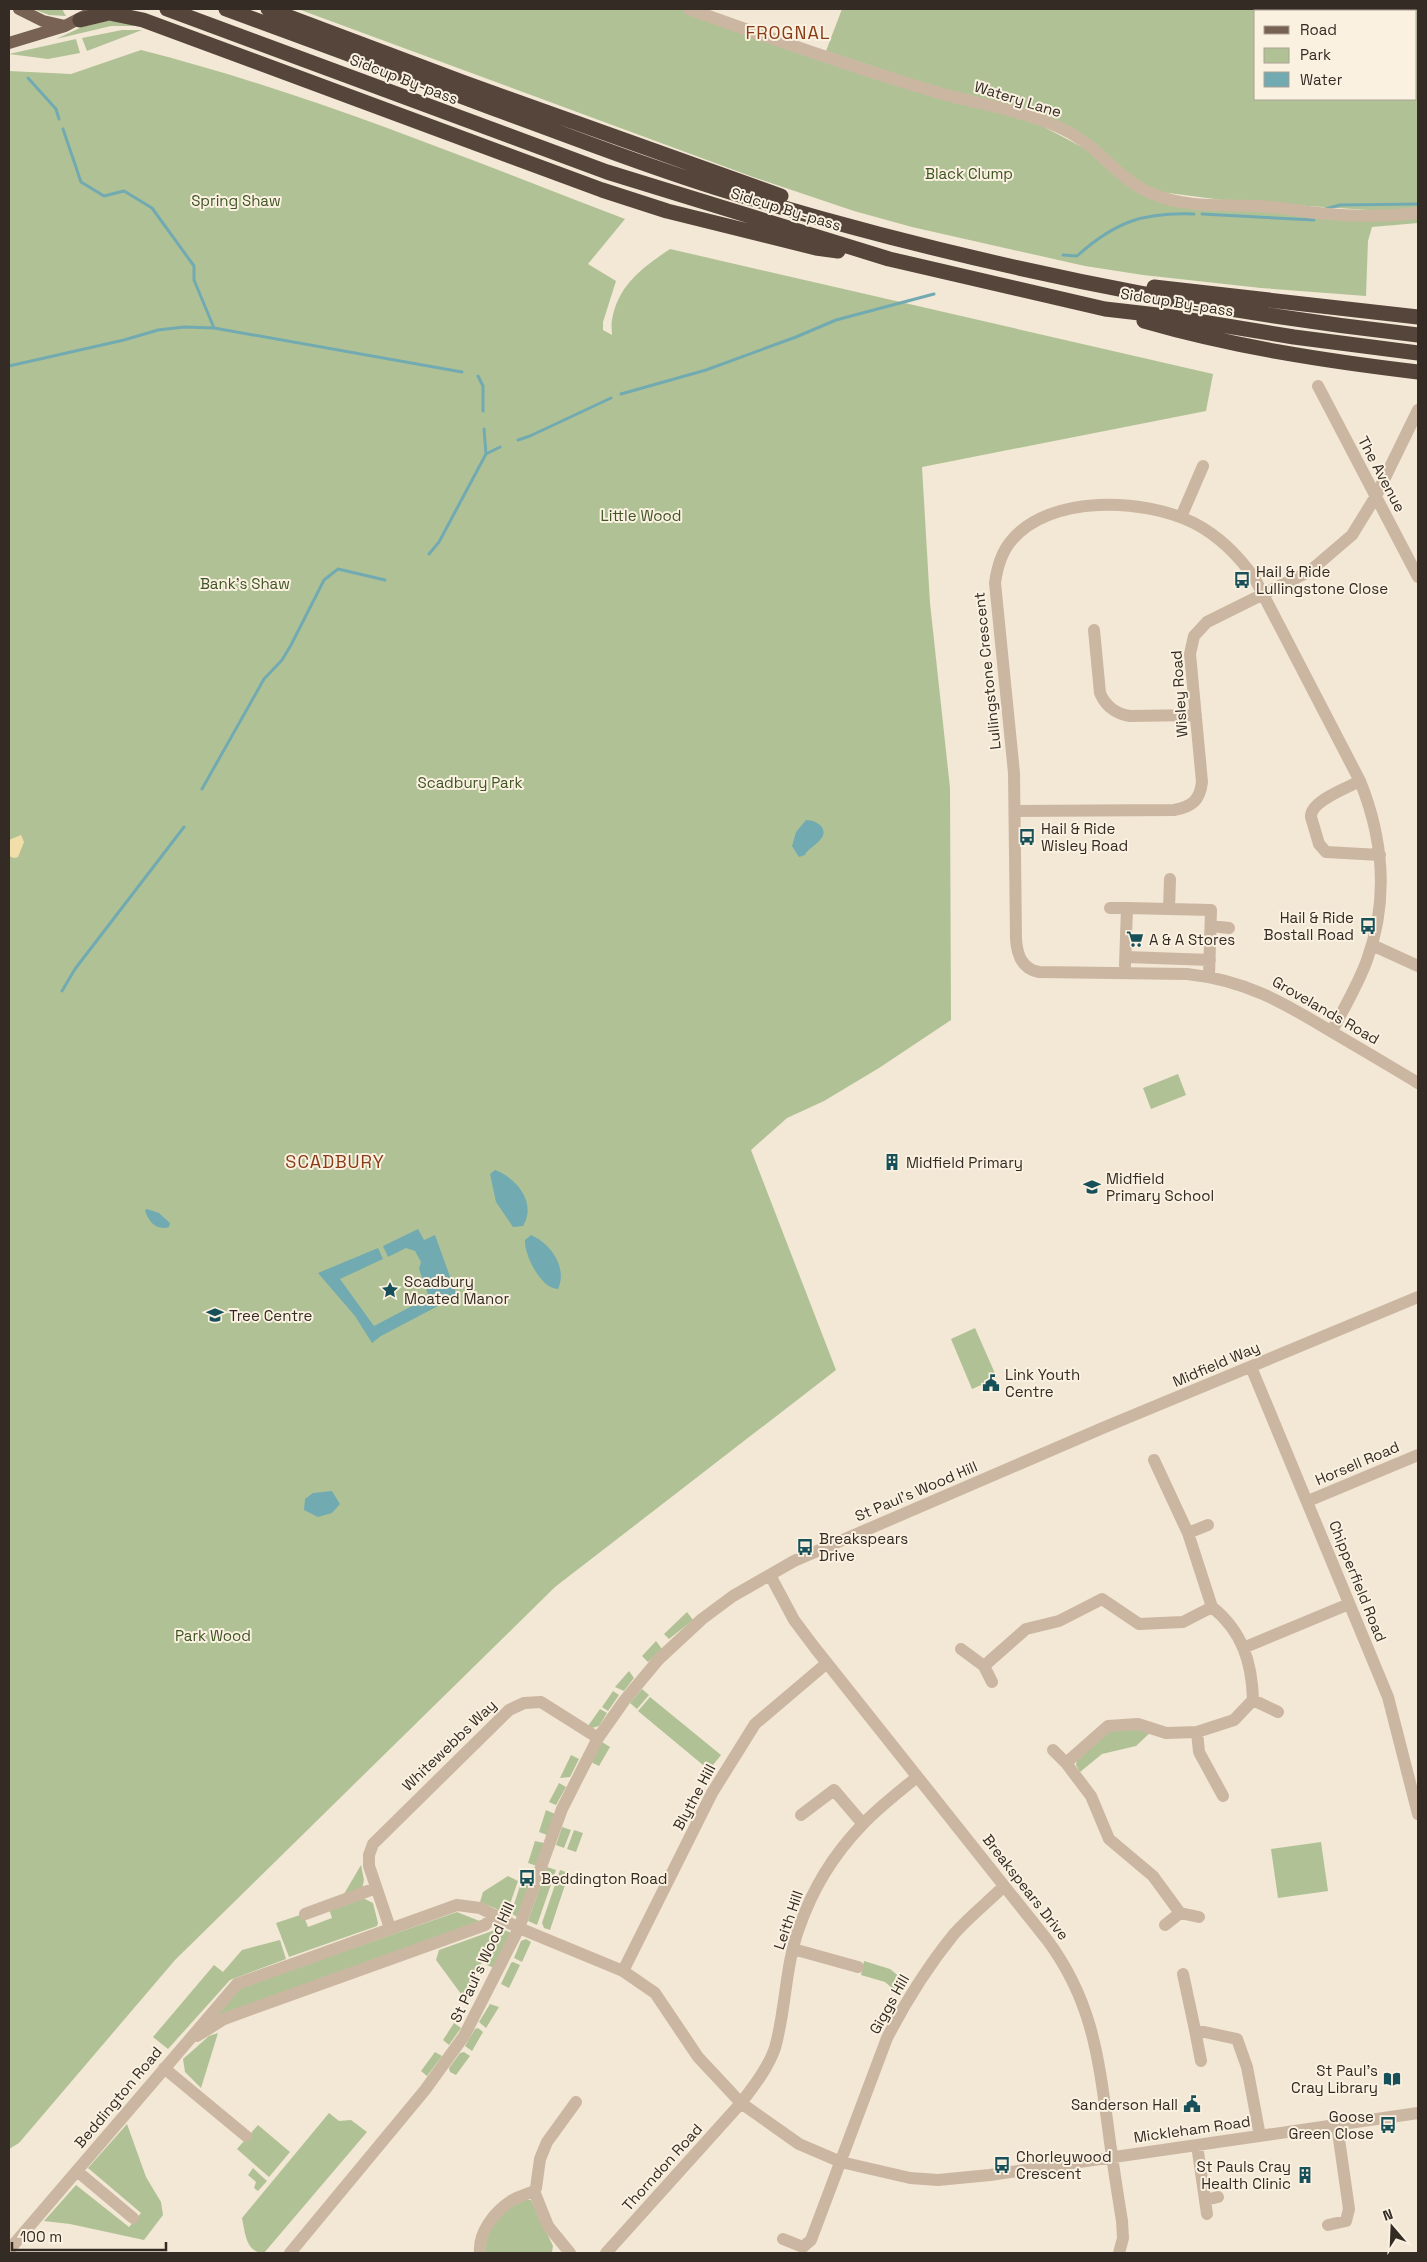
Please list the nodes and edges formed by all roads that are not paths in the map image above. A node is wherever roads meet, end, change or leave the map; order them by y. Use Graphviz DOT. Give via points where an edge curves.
graph roads {
  1 [pos="19,9"];
  2 [pos="96,9"];
  3 [pos="168,9"];
  4 [pos="226,9"];
  5 [pos="268,9"];
  6 [pos="689,9"];
  7 [pos="80,20"];
  8 [pos="65,26"];
  9 [pos="9,42"];
  10 [pos="1418,213"];
  11 [pos="908,241"];
  12 [pos="890,260"];
  13 [pos="1079,281"];
  14 [pos="1104,309"];
  15 [pos="1418,317"];
  16 [pos="1418,335"];
  17 [pos="1418,353"];
  18 [pos="1418,372"];
  19 [pos="1318,386"];
  20 [pos="1418,410"];
  21 [pos="1203,466"];
  22 [pos="1376,496"];
  23 [pos="1181,517"];
  24 [pos="1418,577"];
  25 [pos="1263,594"];
  26 [pos="1094,630"];
  27 [pos="1196,715"];
  28 [pos="1360,781"];
  29 [pos="1015,810"];
  30 [pos="1380,855"];
  31 [pos="1170,879"];
  32 [pos="1110,908"];
  33 [pos="1127,908"];
  34 [pos="1169,909"];
  35 [pos="1211,926"];
  36 [pos="1229,928"];
  37 [pos="1372,945"];
  38 [pos="1126,956"];
  39 [pos="1210,960"];
  40 [pos="1418,966"];
  41 [pos="1033,971"];
  42 [pos="1125,972"];
  43 [pos="1209,976"];
  44 [pos="1332,1031"];
  45 [pos="1418,1083"];
  46 [pos="1418,1297"];
  47 [pos="1251,1367"];
  48 [pos="1418,1454"];
  49 [pos="1154,1460"];
  50 [pos="1027,1461"];
  51 [pos="1308,1502"];
  52 [pos="1208,1524"];
  53 [pos="1188,1533"];
  54 [pos="770,1575"];
  55 [pos="1349,1604"];
  56 [pos="1212,1607"];
  57 [pos="1243,1648"];
  58 [pos="961,1649"];
  59 [pos="827,1663"];
  60 [pos="984,1666"];
  61 [pos="992,1682"];
  62 [pos="1253,1700"];
  63 [pos="1278,1712"];
  64 [pos="1196,1732"];
  65 [pos="598,1738"];
  66 [pos="1053,1750"];
  67 [pos="1066,1763"];
  68 [pos="917,1777"];
  69 [pos="1223,1796"];
  70 [pos="1418,1814"];
  71 [pos="801,1815"];
  72 [pos="863,1824"];
  73 [pos="1004,1886"];
  74 [pos="376,1888"];
  75 [pos="1180,1913"];
  76 [pos="305,1914"];
  77 [pos="495,1916"];
  78 [pos="1199,1917"];
  79 [pos="1165,1925"];
  80 [pos="390,1928"];
  81 [pos="519,1928"];
  82 [pos="793,1949"];
  83 [pos="858,1967"];
  84 [pos="623,1971"];
  85 [pos="1183,1974"];
  86 [pos="1195,2030"];
  87 [pos="184,2044"];
  88 [pos="1201,2061"];
  89 [pos="164,2068"];
  90 [pos="576,2102"];
  91 [pos="741,2103"];
  92 [pos="1418,2113"];
  93 [pos="1337,2125"];
  94 [pos="246,2136"];
  95 [pos="1260,2136"];
  96 [pos="1198,2145"];
  97 [pos="1112,2157"];
  98 [pos="841,2162"];
  99 [pos="77,2172"];
  100 [pos="534,2191"];
  101 [pos="1218,2197"];
  102 [pos="1205,2200"];
  103 [pos="1207,2214"];
  104 [pos="134,2218"];
  105 [pos="1328,2225"];
  106 [pos="782,2239"];
  107 [pos="9,2250"];
  108 [pos="562,2251"];
  109 [pos="290,2253"];
  110 [pos="480,2253"];
  111 [pos="606,2253"];
  112 [pos="1119,2253"];
  1 -- 8 [label="main road" via="43,21"];
  2 -- 7 [label="main road"];
  3 -- 12 [label="highway, Sidcup By-pass" via="589,166"];
  4 -- 11 [label="highway, Sidcup By-pass" via="608,151 730,192"];
  5 -- 11 [label="highway" via="726,178 858,221"];
  6 -- 10 [label="street, Watery Lane" via="824,57 1044,121 1090,146 1135,185 1175,202 1318,213 1391,216"];
  7 -- 8 [label="main road"];
  7 -- 12 [label="highway" via="109,13 143,20 602,190 667,211 816,248"];
  8 -- 9 [label="main road"];
  11 -- 13 [label="highway, Sidcup By-pass"];
  12 -- 14 [label="highway, Sidcup By-pass"];
  13 -- 15 [label="highway" via="1198,291"];
  13 -- 16 [label="highway, Sidcup By-pass" via="1296,320"];
  14 -- 17 [label="highway, Sidcup By-pass"];
  14 -- 18 [label="highway" via="1164,327 1291,355"];
  19 -- 22 [label="street, The Avenue"];
  20 -- 22 [label="street, Wisley Road"];
  21 -- 23 [label="street"];
  22 -- 24 [label="street, The Avenue"];
  22 -- 25 [label="street, Wisley Road" via="1352,535 1310,571"];
  23 -- 25 [label="street, Lullingstone Crescent" via="1206,530 1230,549"];
  23 -- 29 [label="street, Lullingstone Crescent" via="1140,506 1108,504 1081,508 1040,518 1019,532 1005,549 997,571 995,594 1014,772"];
  25 -- 27 [label="street, Wisley Road" via="1207,622 1194,636 1190,654"];
  25 -- 28 [label="street, Lullingstone Crescent"];
  26 -- 27 [label="street" via="1100,693 1113,711 1130,716"];
  27 -- 29 [label="street, Wisley Road" via="1201,793 1186,808"];
  28 -- 30 [label="street, Lullingstone Crescent" via="1374,820"];
  28 -- 30 [label="street" via="1316,804 1310,812 1311,817 1319,844 1326,852"];
  29 -- 41 [label="street, Lullingstone Crescent" via="1016,949 1020,959"];
  30 -- 37 [label="street, Lullingstone Crescent" via="1379,913"];
  31 -- 34 [label="street"];
  32 -- 33 [label="street"];
  33 -- 34 [label="street"];
  33 -- 38 [label="street"];
  34 -- 35 [label="street" via="1211,910"];
  35 -- 36 [label="street"];
  35 -- 39 [label="street"];
  37 -- 40 [label="street"];
  37 -- 44 [label="street, Lullingstone Crescent" via="1359,979"];
  38 -- 39 [label="street"];
  38 -- 42 [label="street"];
  39 -- 43 [label="street"];
  41 -- 42 [label="street, Grovelands Road"];
  42 -- 43 [label="street, Grovelands Road"];
  43 -- 44 [label="street, Grovelands Road" via="1232,981 1280,1000"];
  44 -- 45 [label="street, Grovelands Road"];
  46 -- 47 [label="street, Midfield Way"];
  47 -- 50 [label="street, Midfield Way"];
  47 -- 51 [label="street, Chipperfield Road"];
  48 -- 51 [label="street, Horsell Road"];
  49 -- 53 [label="street"];
  50 -- 54 [label="street, St Paul's Wood Hill"];
  51 -- 55 [label="street, Chipperfield Road"];
  52 -- 53 [label="street"];
  53 -- 56 [label="street"];
  54 -- 59 [label="street, Breakspears Drive" via="794,1620"];
  54 -- 65 [label="street, St Paul's Wood Hill" via="733,1596 678,1641 639,1683"];
  55 -- 57 [label="street"];
  55 -- 70 [label="street, Chipperfield Road" via="1388,1697"];
  56 -- 57 [label="street" via="1227,1619"];
  56 -- 60 [label="street" via="1183,1622 1140,1624 1102,1599 1059,1621 1026,1629"];
  57 -- 62 [label="street" via="1252,1676"];
  58 -- 60 [label="street"];
  59 -- 68 [label="street, Breakspears Drive"];
  59 -- 84 [label="street, Blythe Hill" via="755,1724 712,1793"];
  60 -- 61 [label="street"];
  62 -- 63 [label="street"];
  62 -- 64 [label="street" via="1234,1720"];
  64 -- 67 [label="street" via="1166,1733 1138,1724 1108,1726"];
  64 -- 69 [label="street" via="1199,1752"];
  65 -- 74 [label="street, Whitewebbs Way" via="541,1702 524,1702 513,1707 377,1839 369,1860"];
  65 -- 81 [label="street, St Paul's Wood Hill" via="562,1809"];
  66 -- 67 [label="street"];
  67 -- 75 [label="street" via="1091,1796 1109,1839 1153,1876"];
  68 -- 72 [label="street, Leith Hill"];
  68 -- 73 [label="street, Breakspears Drive"];
  71 -- 72 [label="street" via="834,1790"];
  72 -- 82 [label="street, Leith Hill" via="817,1886"];
  73 -- 97 [label="street, Breakspears Drive" via="1057,1953 1083,2004 1095,2042"];
  73 -- 98 [label="street, Giggs Hill" via="955,1933 914,1988 886,2038"];
  74 -- 76 [label="street"];
  74 -- 80 [label="street, Whitewebbs Way"];
  75 -- 78 [label="street"];
  75 -- 79 [label="street"];
  77 -- 80 [label="street, Beddington Road" via="472,1906 457,1905"];
  77 -- 81 [label="street, Beddington Road"];
  77 -- 87 [label="street, Beddington Road" via="485,1925 224,2019"];
  80 -- 87 [label="street, Beddington Road" via="237,1984"];
  81 -- 84 [label="street, Mickleham Road"];
  81 -- 109 [label="street, St Paul's Wood Hill" via="464,2036 426,2090"];
  82 -- 83 [label="street"];
  82 -- 91 [label="street, Leith Hill" via="774,2048 759,2080"];
  84 -- 91 [label="street, Mickleham Road" via="655,1993 698,2057"];
  85 -- 86 [label="street"];
  86 -- 88 [label="street"];
  86 -- 95 [label="street" via="1236,2040 1247,2067"];
  87 -- 89 [label="street, Beddington Road"];
  89 -- 94 [label="street"];
  89 -- 99 [label="street, Beddington Road"];
  90 -- 100 [label="street" via="547,2142"];
  91 -- 98 [label="street, Mickleham Road" via="800,2144"];
  91 -- 111 [label="street, Thorndon Road"];
  92 -- 93 [label="street, Mickleham Road"];
  93 -- 95 [label="street, Mickleham Road"];
  93 -- 105 [label="street" via="1349,2209 1346,2221"];
  95 -- 96 [label="street, Mickleham Road"];
  96 -- 97 [label="street, Mickleham Road"];
  96 -- 102 [label="street"];
  97 -- 98 [label="street, Mickleham Road" via="938,2180 910,2178"];
  97 -- 112 [label="street" via="1122,2221 1123,2238"];
  98 -- 106 [label="street, Giggs Hill" via="811,2240 803,2247"];
  99 -- 104 [label="street, Beddington Road"];
  99 -- 107 [label="street, Beddington Road"];
  100 -- 108 [label="street" via="545,2221"];
  100 -- 110 [label="street" via="509,2202 486,2226 479,2244"];
  101 -- 102 [label="street"];
  102 -- 103 [label="street"];
}
